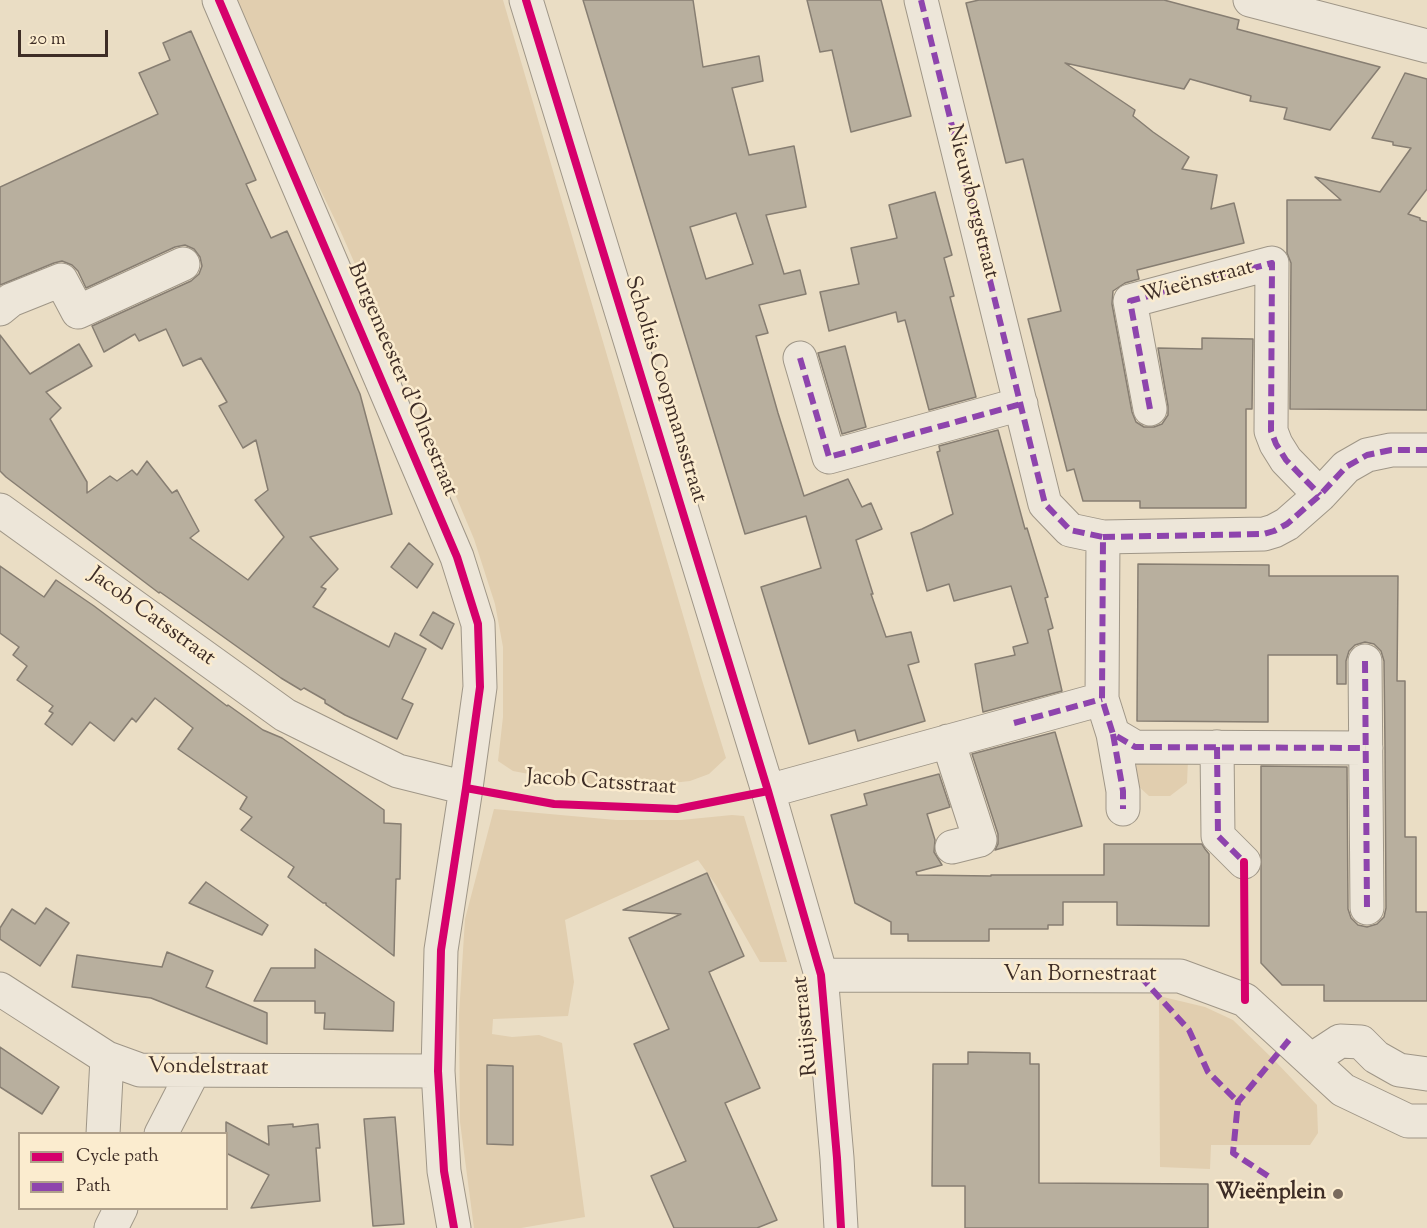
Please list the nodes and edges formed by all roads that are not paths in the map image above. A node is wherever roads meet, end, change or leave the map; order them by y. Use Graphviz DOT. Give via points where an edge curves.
graph roads {
  1 [pos="219,0"];
  2 [pos="526,0"];
  3 [pos="921,0"];
  4 [pos="1250,0"];
  5 [pos="1427,46"];
  6 [pos="183,264"];
  7 [pos="0,309"];
  8 [pos="800,358"];
  9 [pos="1021,405"];
  10 [pos="1150,409"];
  11 [pos="1427,450"];
  12 [pos="1320,495"];
  13 [pos="0,510"];
  14 [pos="1103,537"];
  15 [pos="1365,662"];
  16 [pos="1102,699"];
  17 [pos="1113,734"];
  18 [pos="948,741"];
  19 [pos="1217,747"];
  20 [pos="1366,748"];
  21 [pos="466,788"];
  22 [pos="768,791"];
  23 [pos="1123,808"];
  24 [pos="952,847"];
  25 [pos="1244,862"];
  26 [pos="1367,908"];
  27 [pos="821,975"];
  28 [pos="0,989"];
  29 [pos="107,1058"];
  30 [pos="1311,1060"];
  31 [pos="194,1070"];
  32 [pos="438,1071"];
  33 [pos="1427,1074"];
  34 [pos="1427,1121"];
  35 [pos="103,1132"];
  36 [pos="162,1132"];
  37 [pos="99,1210"];
  38 [pos="120,1210"];
  39 [pos="98,1228"];
  40 [pos="111,1228"];
  41 [pos="454,1228"];
  42 [pos="841,1228"];
  1 -- 21 [label="street, Burgemeester d'Olnestraat" via="457,557 478,624 480,687"];
  2 -- 22 [label="street, Scholtis Coopmansstraat"];
  3 -- 9 [label="street, Nieuwborgstraat"];
  4 -- 5 [label="street"];
  6 -- 7 [label="street" via="78,312 61,280 11,300"];
  8 -- 9 [label="street" via="829,457"];
  9 -- 14 [label="street, Nieuwborgstraat" via="1045,504 1070,530"];
  10 -- 12 [label="street, Wieënstraat" via="1130,301 1272,263 1271,431 1286,460"];
  11 -- 12 [label="street" via="1367,455 1346,467"];
  12 -- 14 [label="street" via="1287,524 1264,534"];
  13 -- 21 [label="street, Jacob Catsstraat" via="285,715 398,771"];
  14 -- 16 [label="street"];
  15 -- 20 [label="street"];
  16 -- 17 [label="street"];
  16 -- 18 [label="street"];
  17 -- 19 [label="street" via="1135,747"];
  17 -- 23 [label="street"];
  18 -- 22 [label="street"];
  18 -- 24 [label="street" via="980,840"];
  19 -- 20 [label="street"];
  19 -- 25 [label="street" via="1218,836"];
  20 -- 26 [label="street"];
  21 -- 32 [label="street, Burgemeester d'Olnestraat" via="441,950"];
  22 -- 27 [label="street, Ruijsstraat"];
  27 -- 30 [label="street, Van Bornestraat" via="1180,976 1245,1000"];
  27 -- 42 [label="street, Ruijsstraat"];
  28 -- 29 [label="street, Vondelstraat"];
  29 -- 31 [label="street, Vondelstraat" via="140,1070"];
  29 -- 35 [label="street"];
  30 -- 33 [label="street" via="1340,1041 1361,1042 1376,1057 1399,1070"];
  30 -- 34 [label="street, Van Bornestraat" via="1343,1090 1408,1121"];
  31 -- 32 [label="street, Vondelstraat"];
  31 -- 36 [label="street"];
  32 -- 41 [label="street, Burgemeester d'Olnestraat" via="444,1171"];
  37 -- 39 [label="street"];
  38 -- 40 [label="street"];
}
